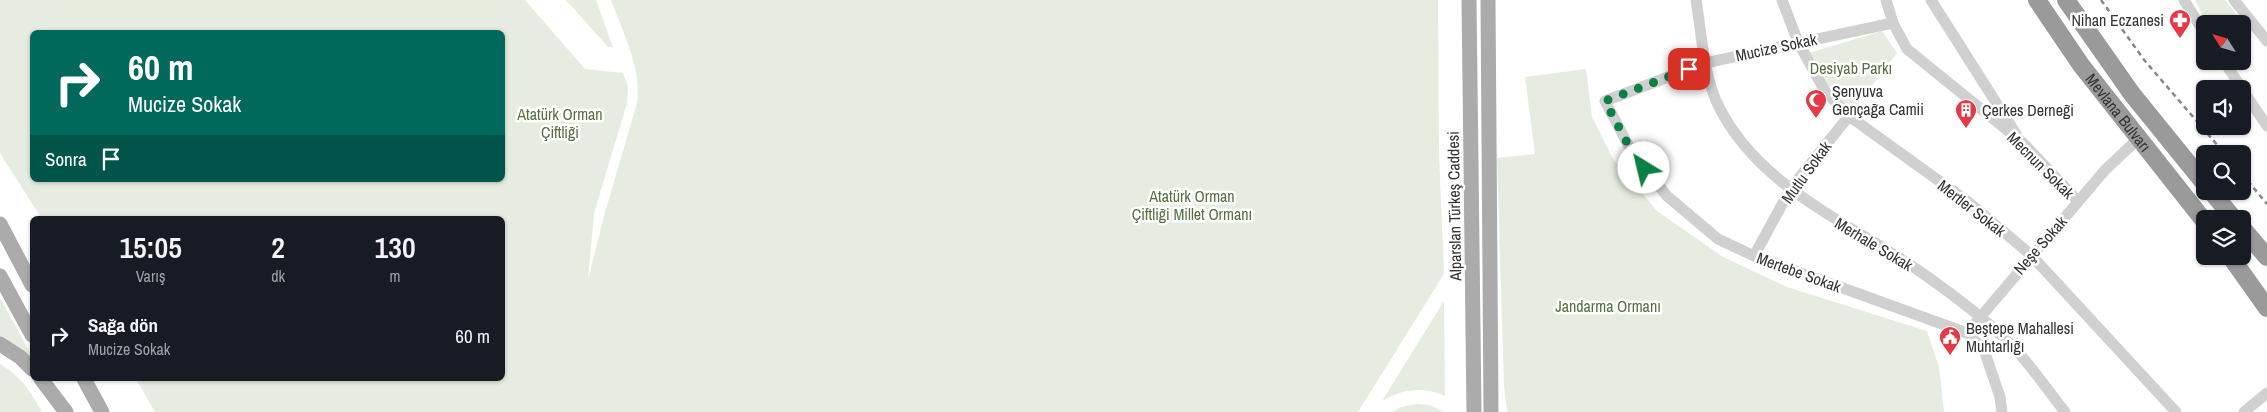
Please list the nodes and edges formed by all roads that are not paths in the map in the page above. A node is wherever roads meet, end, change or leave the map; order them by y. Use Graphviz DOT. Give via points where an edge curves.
graph roads {
  1 [pos="1469,0"];
  2 [pos="1488,0"];
  3 [pos="1696,0"];
  4 [pos="1782,0"];
  5 [pos="1886,0"];
  6 [pos="1931,0"];
  7 [pos="2037,0"];
  8 [pos="2066,0"];
  9 [pos="2184,0"];
  10 [pos="2234,0"];
  11 [pos="2196,19"];
  12 [pos="1893,23"];
  13 [pos="1798,42"];
  14 [pos="2267,42"];
  15 [pos="1705,63"];
  16 [pos="1605,101"];
  17 [pos="2251,102"];
  18 [pos="1849,116"];
  19 [pos="2267,126"];
  20 [pos="2138,139"];
  21 [pos="2020,141"];
  22 [pos="2196,173"];
  23 [pos="1791,188"];
  24 [pos="2218,200"];
  25 [pos="2078,201"];
  26 [pos="2227,210"];
  27 [pos="2196,211"];
  28 [pos="0,224"];
  29 [pos="2251,238"];
  30 [pos="2030,255"];
  31 [pos="1754,256"];
  32 [pos="2267,257"];
  33 [pos="2236,265"];
  34 [pos="2244,265"];
  35 [pos="0,276"];
  36 [pos="30,281"];
  37 [pos="2267,291"];
  38 [pos="2267,308"];
  39 [pos="1978,317"];
  40 [pos="30,332"];
  41 [pos="1967,333"];
  42 [pos="0,344"];
  43 [pos="1491,359"];
  44 [pos="30,366"];
  45 [pos="43,381"];
  46 [pos="54,381"];
  47 [pos="85,381"];
  48 [pos="2267,394"];
  49 [pos="67,412"];
  50 [pos="102,412"];
  51 [pos="1474,412"];
  52 [pos="1491,412"];
  53 [pos="1498,412"];
  54 [pos="2002,412"];
  55 [pos="2065,412"];
  56 [pos="2176,412"];
  57 [pos="2244,412"];
  1 -- 51 [label="main road, Alparslan Türkeş Caddesi"];
  2 -- 43 [label="main road"];
  3 -- 15 [label="street, Merhale Sokak"];
  4 -- 13 [label="street, Mertler Sokak"];
  5 -- 12 [label="street, Mecnun Sokak"];
  6 -- 21 [label="street"];
  7 -- 20 [label="highway, Mevlana Bulvarı" via="2081,65"];
  8 -- 22 [label="highway, Mevlana Bulvarı" via="2132,94"];
  9 -- 11 [label="street"];
  10 -- 14 [label="street"];
  12 -- 13 [label="street, Mucize Sokak"];
  12 -- 21 [label="street, Mecnun Sokak" via="1907,49"];
  13 -- 15 [label="street, Mucize Sokak"];
  13 -- 18 [label="street, Mertler Sokak" via="1825,91"];
  15 -- 16 [label="street, Mucize Sokak"];
  15 -- 23 [label="street, Merhale Sokak" via="1718,106 1736,136"];
  16 -- 31 [label="street, Mertebe Sokak" via="1633,154 1667,196 1718,240"];
  17 -- 19 [label="street"];
  18 -- 23 [label="street, Mutlu Sokak"];
  18 -- 30 [label="street, Mertler Sokak" via="1967,201"];
  20 -- 25 [label="street, Neşe Sokak"];
  20 -- 27 [label="highway, Mevlana Bulvarı"];
  21 -- 25 [label="street, Mecnun Sokak"];
  23 -- 31 [label="street, Mutlu Sokak"];
  23 -- 39 [label="street, Merhale Sokak" via="1820,211 1925,274"];
  24 -- 26 [label="highway"];
  25 -- 30 [label="street, Neşe Sokak"];
  28 -- 36 [label="main road"];
  29 -- 32 [label="highway"];
  30 -- 39 [label="street, Neşe Sokak"];
  30 -- 56 [label="street, Mertler Sokak"];
  31 -- 41 [label="street, Mertebe Sokak"];
  33 -- 38 [label="highway"];
  34 -- 37 [label="highway"];
  35 -- 40 [label="main road"];
  39 -- 41 [label="street, Neşe Sokak"];
  39 -- 55 [label="street, Merhale Sokak" via="2013,346"];
  41 -- 54 [label="street, Mertebe Sokak" via="1984,350"];
  42 -- 44 [label="main road"];
  43 -- 52 [label="main road"];
  43 -- 53 [label="main road"];
  45 -- 49 [label="main road"];
  46 -- 49 [label="main road"];
  47 -- 50 [label="main road"];
  48 -- 57 [label="street"];
}
